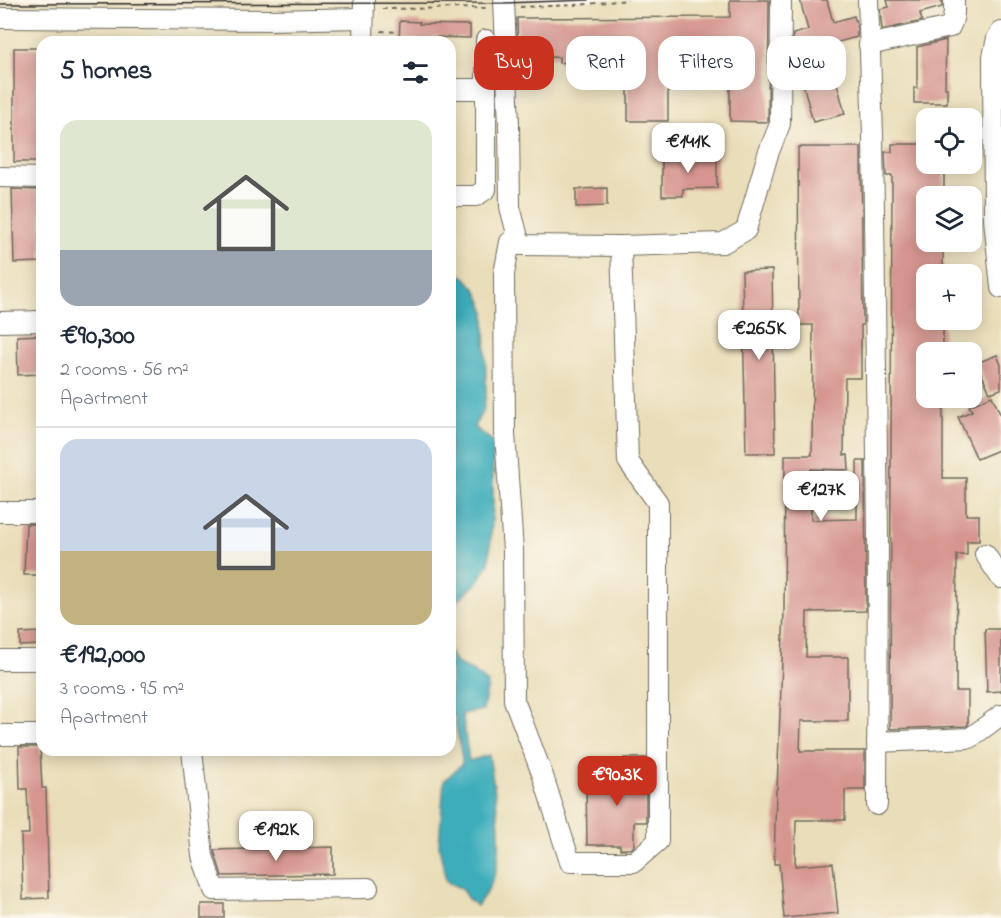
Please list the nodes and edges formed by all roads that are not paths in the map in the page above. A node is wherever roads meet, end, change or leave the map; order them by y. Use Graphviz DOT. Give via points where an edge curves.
graph roads {
  1 [pos="504,0"];
  2 [pos="781,0"];
  3 [pos="868,0"];
  4 [pos="954,0"];
  5 [pos="364,9"];
  6 [pos="0,18"];
  7 [pos="1001,33"];
  8 [pos="363,36"];
  9 [pos="869,45"];
  10 [pos="456,89"];
  11 [pos="474,89"];
  12 [pos="486,90"];
  13 [pos="0,177"];
  14 [pos="36,178"];
  15 [pos="456,196"];
  16 [pos="518,238"];
  17 [pos="621,246"];
  18 [pos="1001,288"];
  19 [pos="36,321"];
  20 [pos="0,322"];
  21 [pos="0,512"];
  22 [pos="36,512"];
  23 [pos="986,554"];
  24 [pos="1001,578"];
  25 [pos="0,660"];
  26 [pos="36,660"];
  27 [pos="1001,715"];
  28 [pos="0,735"];
  29 [pos="36,735"];
  30 [pos="877,742"];
  31 [pos="193,756"];
  32 [pos="877,805"];
  33 [pos="368,888"];
  1 -- 16 [label="lane" via="510,207"];
  2 -- 17 [label="lane" via="780,123 746,230 723,243"];
  3 -- 9 [label="lane"];
  4 -- 9 [label="lane" via="950,27"];
  5 -- 6 [label="lane" via="269,20"];
  5 -- 8 [label="lane"];
  7 -- 18 [label="lane" via="996,38 993,80 994,220"];
  9 -- 30 [label="lane" via="878,536"];
  10 -- 11 [label="lane"];
  12 -- 15 [label="lane" via="486,189 476,196"];
  13 -- 14 [label="lane"];
  16 -- 17 [label="lane" via="519,245"];
  16 -- 17 [label="lane" via="510,242 504,274 514,700 570,862 634,862 658,841 658,503 628,461"];
  19 -- 20 [label="lane"];
  21 -- 22 [label="lane"];
  23 -- 24 [label="lane"];
  25 -- 26 [label="lane"];
  27 -- 30 [label="lane" via="970,738"];
  28 -- 29 [label="lane"];
  30 -- 32 [label="lane"];
  31 -- 33 [label="lane" via="203,856 214,890"];
}
